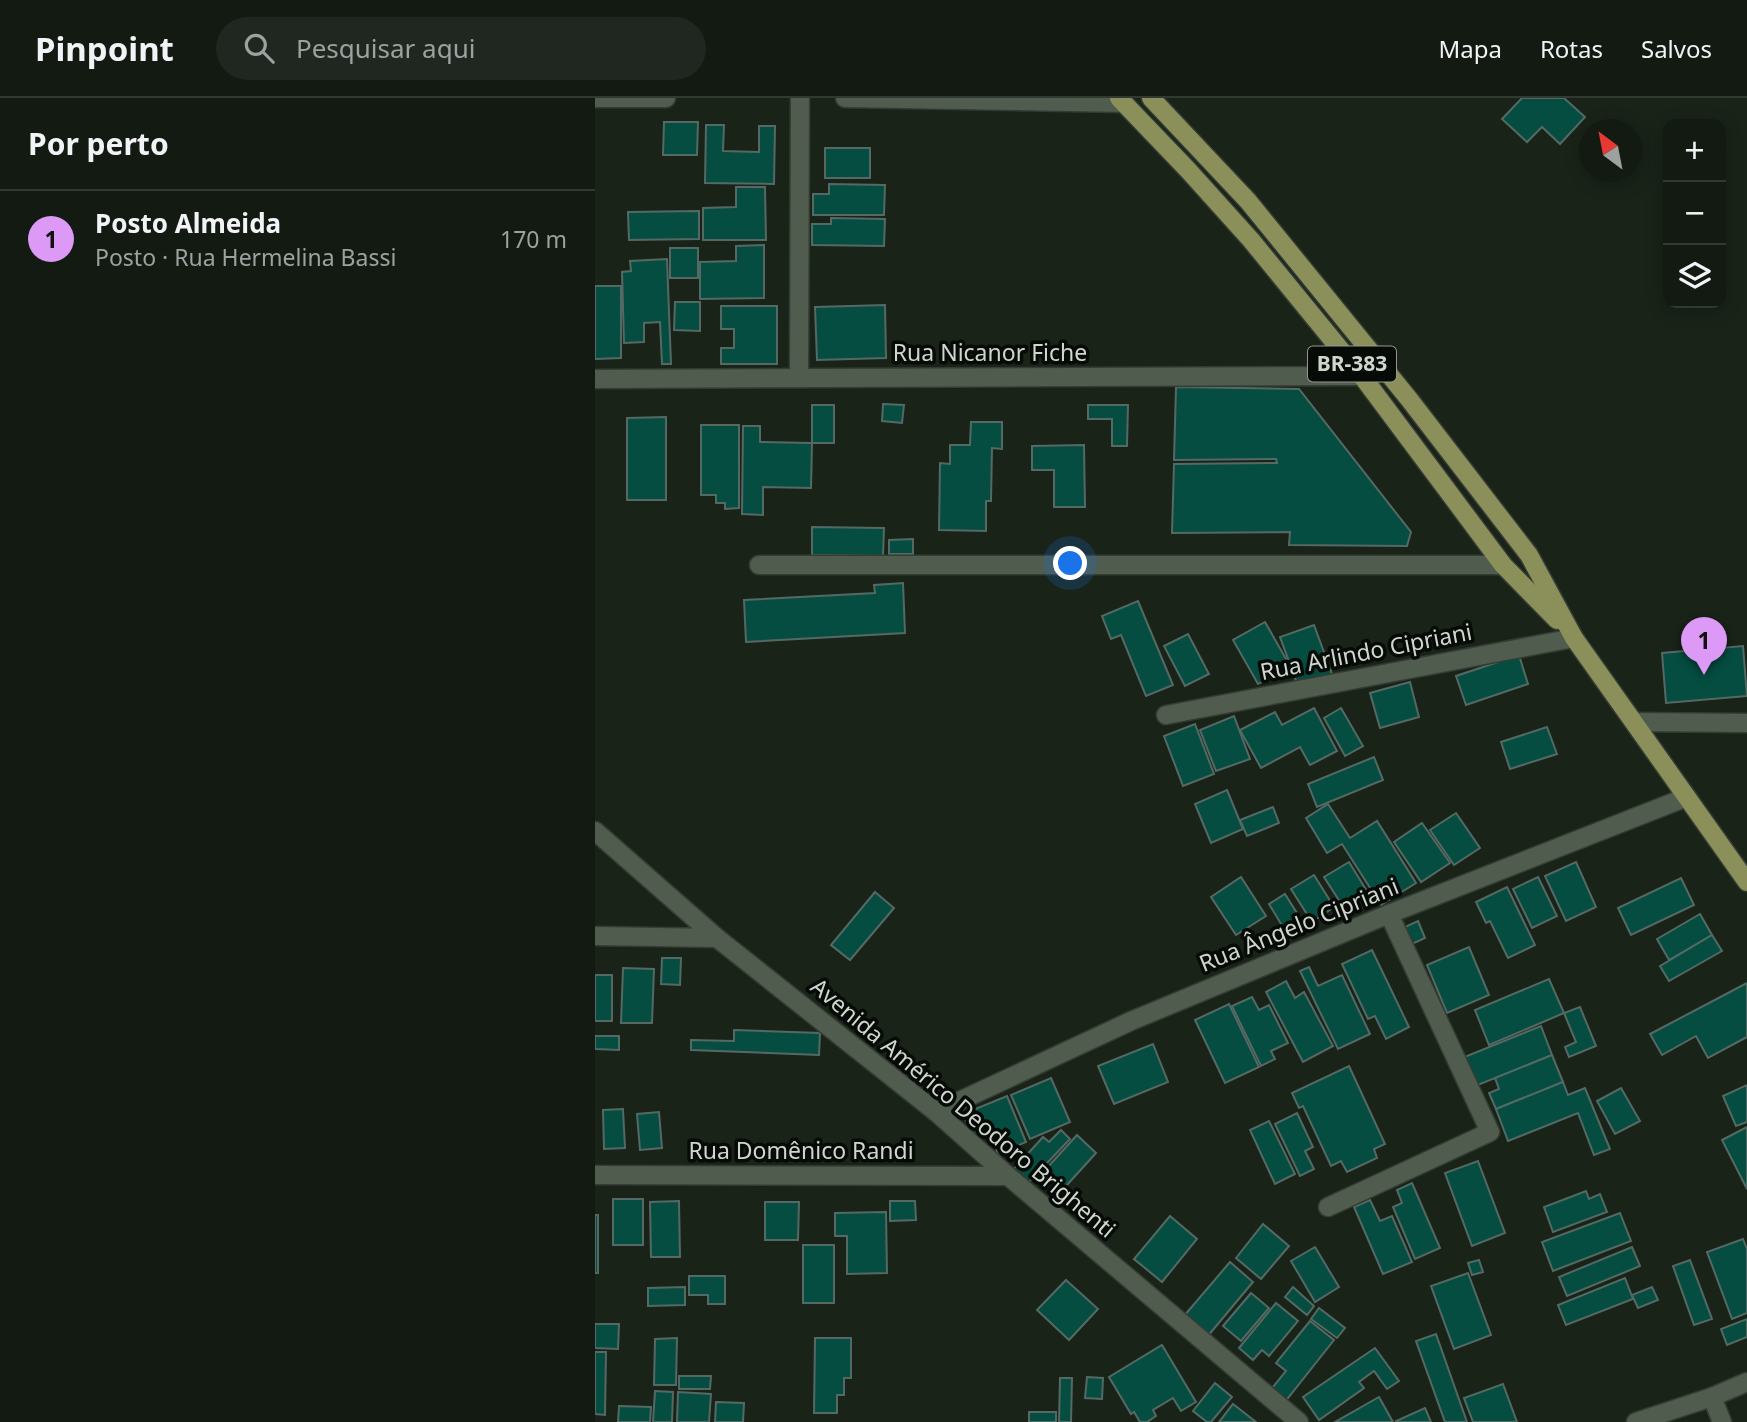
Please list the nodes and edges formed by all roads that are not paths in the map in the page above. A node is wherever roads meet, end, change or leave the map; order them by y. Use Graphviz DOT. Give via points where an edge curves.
graph roads {
  1 [pos="595,98"];
  2 [pos="666,98"];
  3 [pos="800,98"];
  4 [pos="845,98"];
  5 [pos="1151,98"];
  6 [pos="1122,100"];
  7 [pos="1379,362"];
  8 [pos="1362,376"];
  9 [pos="595,379"];
  10 [pos="799,379"];
  11 [pos="759,565"];
  12 [pos="1503,565"];
  13 [pos="1574,638"];
  14 [pos="1166,715"];
  15 [pos="1634,722"];
  16 [pos="1747,723"];
  17 [pos="1687,797"];
  18 [pos="595,831"];
  19 [pos="1747,882"];
  20 [pos="1389,914"];
  21 [pos="595,936"];
  22 [pos="717,938"];
  23 [pos="936,1112"];
  24 [pos="595,1175"];
  25 [pos="1008,1175"];
  26 [pos="1328,1207"];
  27 [pos="1747,1382"];
  28 [pos="1712,1397"];
  29 [pos="1299,1422"];
  30 [pos="1636,1422"];
  31 [pos="1722,1422"];
  1 -- 2 [label="street"];
  3 -- 10 [label="street"];
  4 -- 6 [label="street"];
  5 -- 7 [label="main road, BR-383" via="1248,201"];
  6 -- 8 [label="main road, BR-383" via="1251,240"];
  7 -- 8 [label="street"];
  7 -- 13 [label="main road, BR-383" via="1529,555"];
  8 -- 10 [label="street, Rua Nicanor Fiche"];
  8 -- 12 [label="main road, BR-383"];
  9 -- 10 [label="street, Rua Nicanor Fiche"];
  11 -- 12 [label="street"];
  12 -- 13 [label="main road, BR-383"];
  13 -- 14 [label="street, Rua Arlindo Cipriani"];
  13 -- 15 [label="main road, BR-383"];
  15 -- 16 [label="street"];
  15 -- 17 [label="main road, BR-383"];
  17 -- 19 [label="main road, BR-383"];
  17 -- 20 [label="street, Rua Ângelo Cipriani"];
  18 -- 22 [label="street, Avenida Américo Deodoro Brighenti"];
  20 -- 23 [label="street, Rua Ângelo Cipriani" via="1131,1021"];
  20 -- 26 [label="street" via="1490,1132"];
  21 -- 22 [label="street"];
  22 -- 23 [label="street, Avenida Américo Deodoro Brighenti"];
  23 -- 25 [label="street, Avenida Américo Deodoro Brighenti"];
  24 -- 25 [label="street, Rua Domênico Randi"];
  25 -- 29 [label="street, Avenida Américo Deodoro Brighenti"];
  27 -- 28 [label="street"];
  28 -- 30 [label="street"];
  28 -- 31 [label="street"];
}
